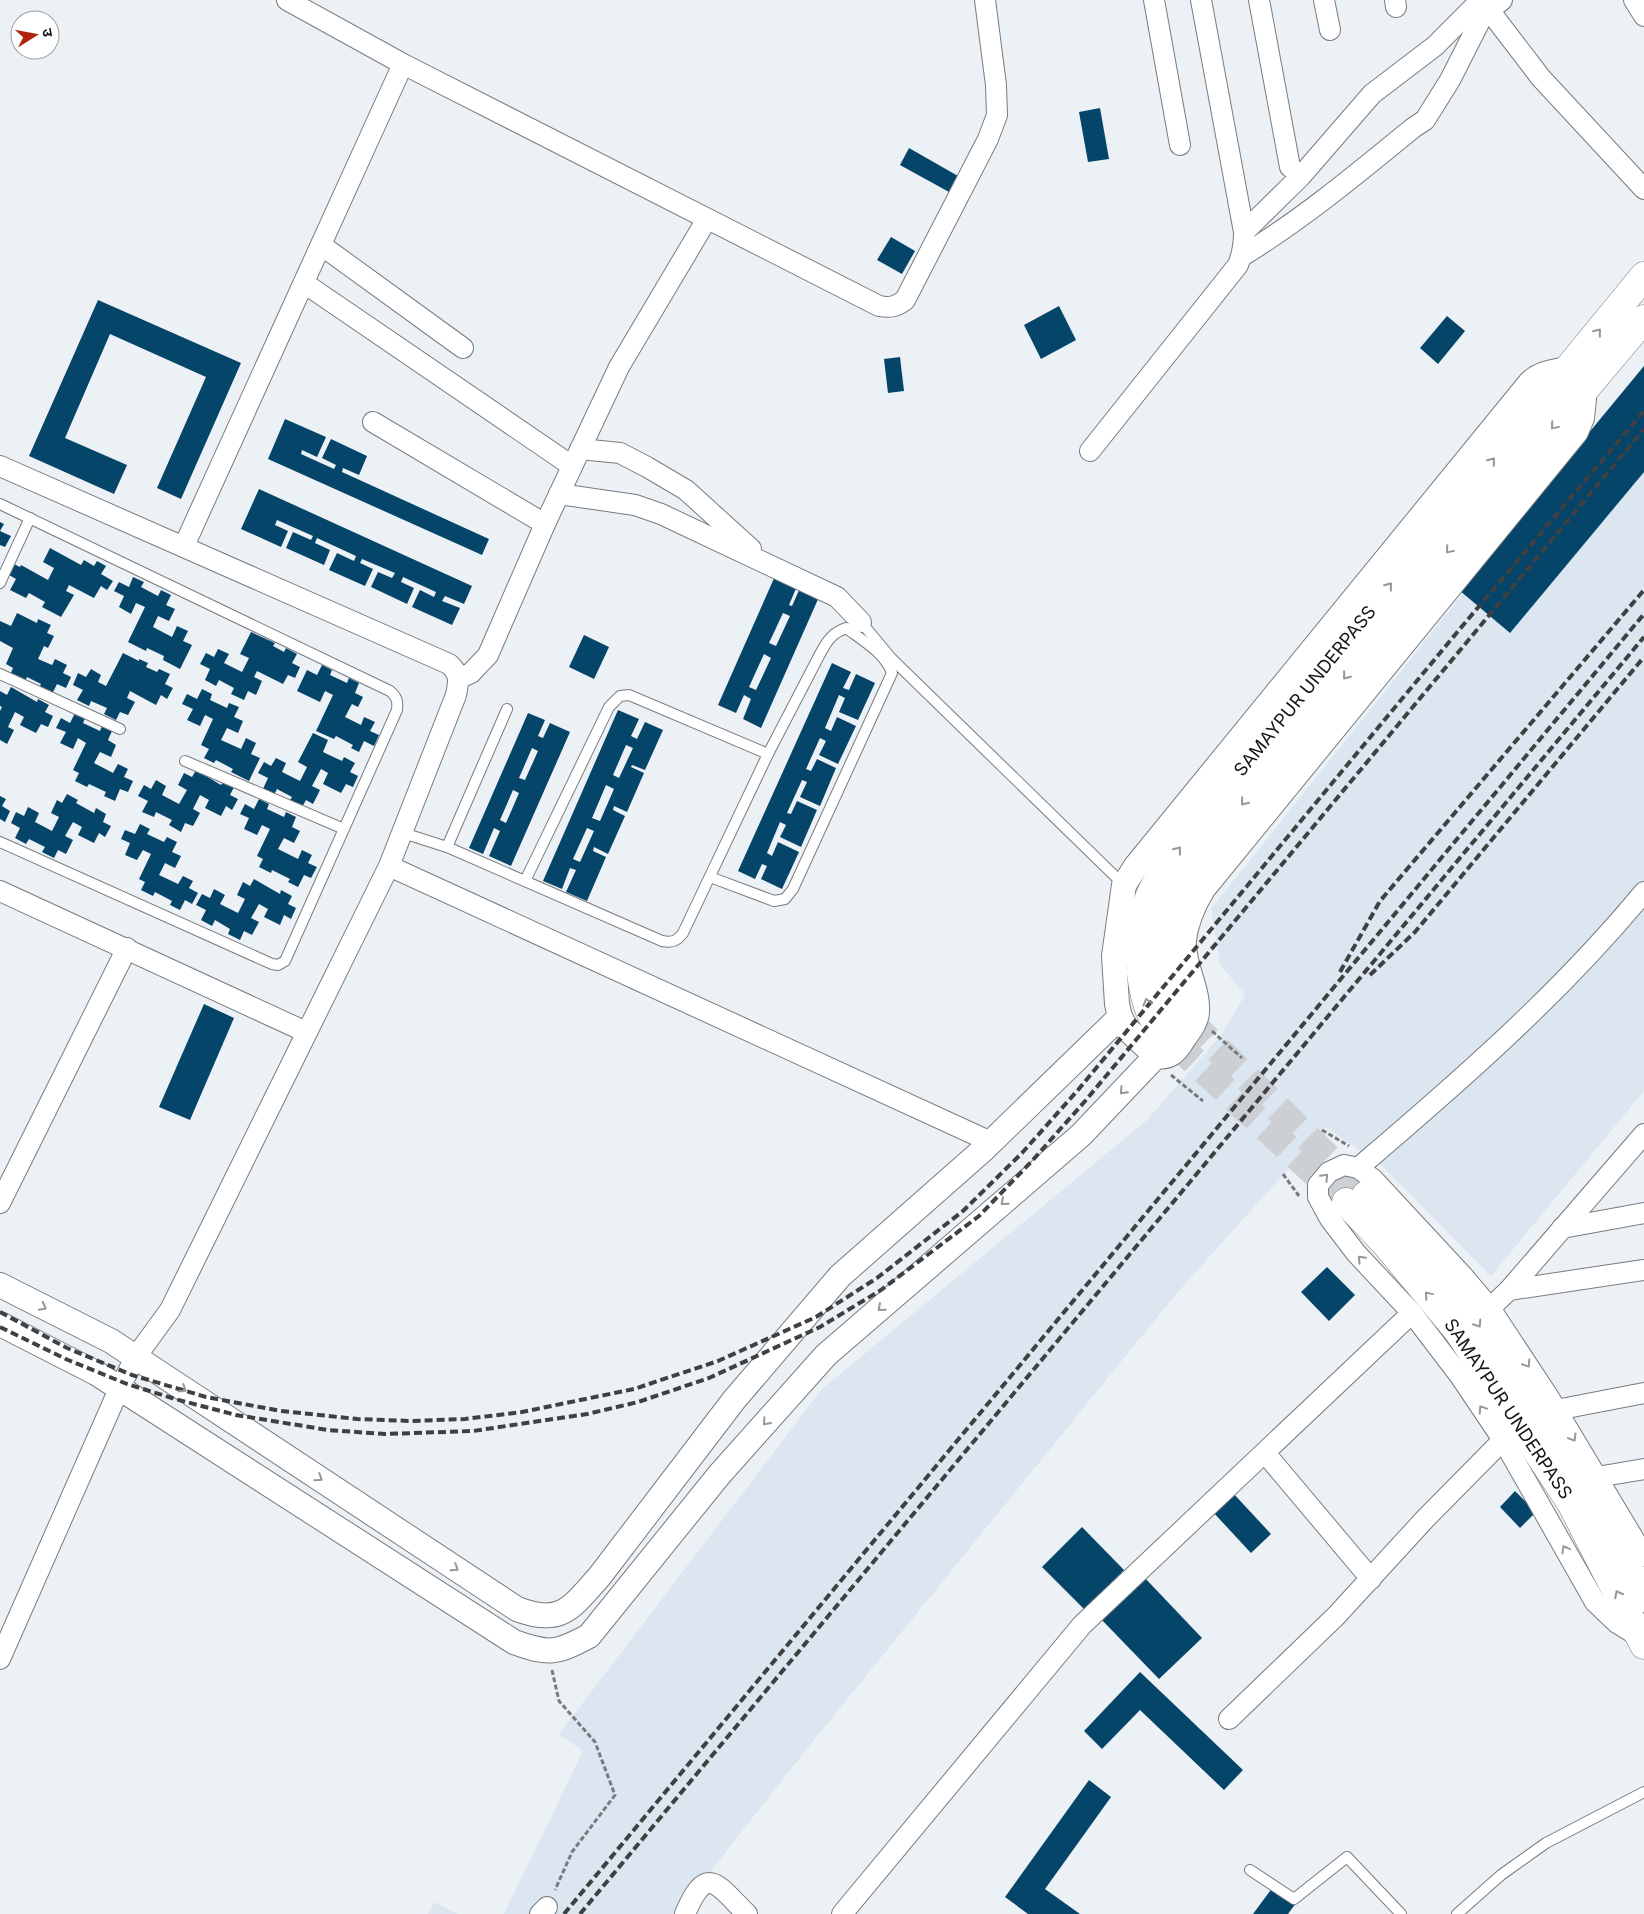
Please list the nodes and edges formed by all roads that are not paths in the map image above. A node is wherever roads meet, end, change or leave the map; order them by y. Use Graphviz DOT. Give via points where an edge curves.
graph roads {
  1 [pos="287,0"];
  2 [pos="985,0"];
  3 [pos="1154,0"];
  4 [pos="1201,0"];
  5 [pos="1259,0"];
  6 [pos="1324,0"];
  7 [pos="1634,0"];
  8 [pos="1489,2"];
  9 [pos="1644,16"];
  10 [pos="1330,30"];
  11 [pos="403,64"];
  12 [pos="1180,145"];
  13 [pos="1290,167"];
  14 [pos="1644,189"];
  15 [pos="707,219"];
  16 [pos="1244,232"];
  17 [pos="321,245"];
  18 [pos="1242,256"];
  19 [pos="1644,276"];
  20 [pos="304,283"];
  21 [pos="1644,319"];
  22 [pos="463,348"];
  23 [pos="1576,379"];
  24 [pos="373,422"];
  25 [pos="1090,451"];
  26 [pos="576,457"];
  27 [pos="0,466"];
  28 [pos="559,494"];
  29 [pos="0,504"];
  30 [pos="30,518"];
  31 [pos="545,524"];
  32 [pos="184,546"];
  33 [pos="770,567"];
  34 [pos="0,583"];
  35 [pos="861,622"];
  36 [pos="0,674"];
  37 [pos="458,680"];
  38 [pos="507,709"];
  39 [pos="120,729"];
  40 [pos="768,754"];
  41 [pos="186,761"];
  42 [pos="344,829"];
  43 [pos="403,834"];
  44 [pos="0,842"];
  45 [pos="447,847"];
  46 [pos="389,866"];
  47 [pos="710,877"];
  48 [pos="525,881"];
  49 [pos="1124,885"];
  50 [pos="0,891"];
  51 [pos="1644,892"];
  52 [pos="126,948"];
  53 [pos="1120,1017"];
  54 [pos="306,1032"];
  55 [pos="1182,1036"];
  56 [pos="1644,1135"];
  57 [pos="991,1142"];
  58 [pos="1356,1159"];
  59 [pos="0,1203"];
  60 [pos="1644,1213"];
  61 [pos="1562,1228"];
  62 [pos="1644,1270"];
  63 [pos="0,1285"];
  64 [pos="1510,1290"];
  65 [pos="1490,1308"];
  66 [pos="1412,1313"];
  67 [pos="0,1324"];
  68 [pos="135,1358"];
  69 [pos="119,1389"];
  70 [pos="1644,1393"];
  71 [pos="1556,1410"];
  72 [pos="1503,1440"];
  73 [pos="1266,1453"];
  74 [pos="1644,1469"];
  75 [pos="1597,1477"];
  76 [pos="1641,1546"];
  77 [pos="1371,1579"];
  78 [pos="1644,1598"];
  79 [pos="547,1617"];
  80 [pos="1642,1641"];
  81 [pos="547,1652"];
  82 [pos="0,1660"];
  83 [pos="1229,1719"];
  84 [pos="1644,1792"];
  85 [pos="1250,1870"];
  86 [pos="685,1914"];
  87 [pos="748,1914"];
  88 [pos="842,1914"];
  89 [pos="1400,1914"];
  90 [pos="1457,1914"];
  1 -- 11 [label="street"];
  2 -- 15 [label="street" via="996,85 996,115 988,139 906,300 897,307 879,306"];
  3 -- 12 [label="street"];
  4 -- 16 [label="street"];
  5 -- 13 [label="street"];
  6 -- 10 [label="street"];
  7 -- 9 [label="street"];
  8 -- 14 [label="street" via="1541,78"];
  8 -- 16 [label="street" via="1372,94 1301,176"];
  8 -- 18 [label="street" via="1450,80 1425,120 1287,228"];
  11 -- 15 [label="street"];
  11 -- 17 [label="street"];
  15 -- 26 [label="street" via="619,367"];
  16 -- 18 [label="street"];
  17 -- 20 [label="street"];
  17 -- 22 [label="street"];
  18 -- 25 [label="street"];
  23 -- 19 [label="main road, one-way"];
  20 -- 26 [label="street"];
  20 -- 32 [label="street"];
  21 -- 23 [label="main road"];
  23 -- 49 [label="street" via="1535,377 1136,866"];
  23 -- 55 [label="main road, SAMAYPUR UNDERPASS" via="1414,592 1182,880 1169,906 1162,946 1165,973 1172,1002 1179,1013"];
  23 -- 55 [label="street" via="1582,418 1576,432 1194,904 1184,942 1196,1017 1175,1052 1163,1057"];
  24 -- 31 [label="street"];
  26 -- 28 [label="street"];
  26 -- 33 [label="street" via="620,453 636,460 686,490"];
  27 -- 32 [label="street"];
  28 -- 31 [label="street"];
  28 -- 33 [label="street" via="635,505 661,514"];
  29 -- 30 [label="lane"];
  30 -- 34 [label="lane"];
  30 -- 42 [label="lane" via="396,696 397,710"];
  31 -- 37 [label="street" via="488,655 472,673"];
  32 -- 37 [label="street" via="449,664 456,670"];
  33 -- 35 [label="street" via="837,598"];
  35 -- 49 [label="lane" via="892,658"];
  36 -- 39 [label="lane"];
  37 -- 43 [label="street" via="456,695"];
  38 -- 45 [label="lane"];
  40 -- 47 [label="lane"];
  40 -- 47 [label="lane" via="834,634 846,628 890,666 892,673 790,895 774,901"];
  40 -- 48 [label="lane" via="629,695 620,696 609,707"];
  41 -- 42 [label="lane"];
  42 -- 44 [label="lane" via="285,961 278,965"];
  43 -- 45 [label="lane"];
  43 -- 46 [label="street"];
  45 -- 48 [label="lane"];
  46 -- 54 [label="street"];
  46 -- 57 [label="street"];
  47 -- 48 [label="lane" via="683,933 669,943"];
  49 -- 53 [label="street" via="1114,956"];
  50 -- 52 [label="street"];
  51 -- 58 [label="street" via="1615,928 1526,1018 1409,1124"];
  52 -- 54 [label="street"];
  52 -- 59 [label="street"];
  53 -- 55 [label="street" via="1126,1028"];
  53 -- 57 [label="street"];
  54 -- 68 [label="street" via="170,1310"];
  55 -- 81 [label="street, one-way" via="1081,1135 826,1355 719,1475 590,1636 566,1648"];
  56 -- 61 [label="street"];
  57 -- 79 [label="street" via="840,1276 734,1400 599,1577 564,1612"];
  58 -- 65 [label="street"];
  66 -- 58 [label="street, one-way" via="1356,1253 1318,1197 1318,1184 1329,1172"];
  60 -- 61 [label="street"];
  61 -- 64 [label="street"];
  62 -- 64 [label="street"];
  63 -- 68 [label="street, one-way" via="111,1341"];
  64 -- 65 [label="street"];
  65 -- 71 [label="street, one-way"];
  72 -- 66 [label="street, one-way"];
  66 -- 73 [label="street"];
  67 -- 69 [label="street" via="96,1373"];
  68 -- 69 [label="street"];
  68 -- 79 [label="street, one-way" via="517,1609"];
  69 -- 81 [label="street" via="514,1642"];
  69 -- 82 [label="street"];
  70 -- 71 [label="street"];
  71 -- 75 [label="street, one-way"];
  72 -- 77 [label="street"];
  80 -- 72 [label="street, one-way" via="1595,1602"];
  73 -- 77 [label="street"];
  73 -- 88 [label="street" via="1082,1625"];
  74 -- 75 [label="street"];
  75 -- 76 [label="street"];
  77 -- 83 [label="street"];
  80 -- 78 [label="main road, SAMAYPUR UNDERPASS, one-way" via="1571,1503 1458,1331 1385,1243 1356,1198 1406,1233 1473,1316 1593,1498"];
  79 -- 81 [label="street"];
  84 -- 90 [label="lane" via="1546,1843 1501,1875"];
  85 -- 89 [label="lane" via="1294,1899 1347,1857"];
  86 -- 87 [label="street" via="698,1888 704,1883 718,1887"];
}
